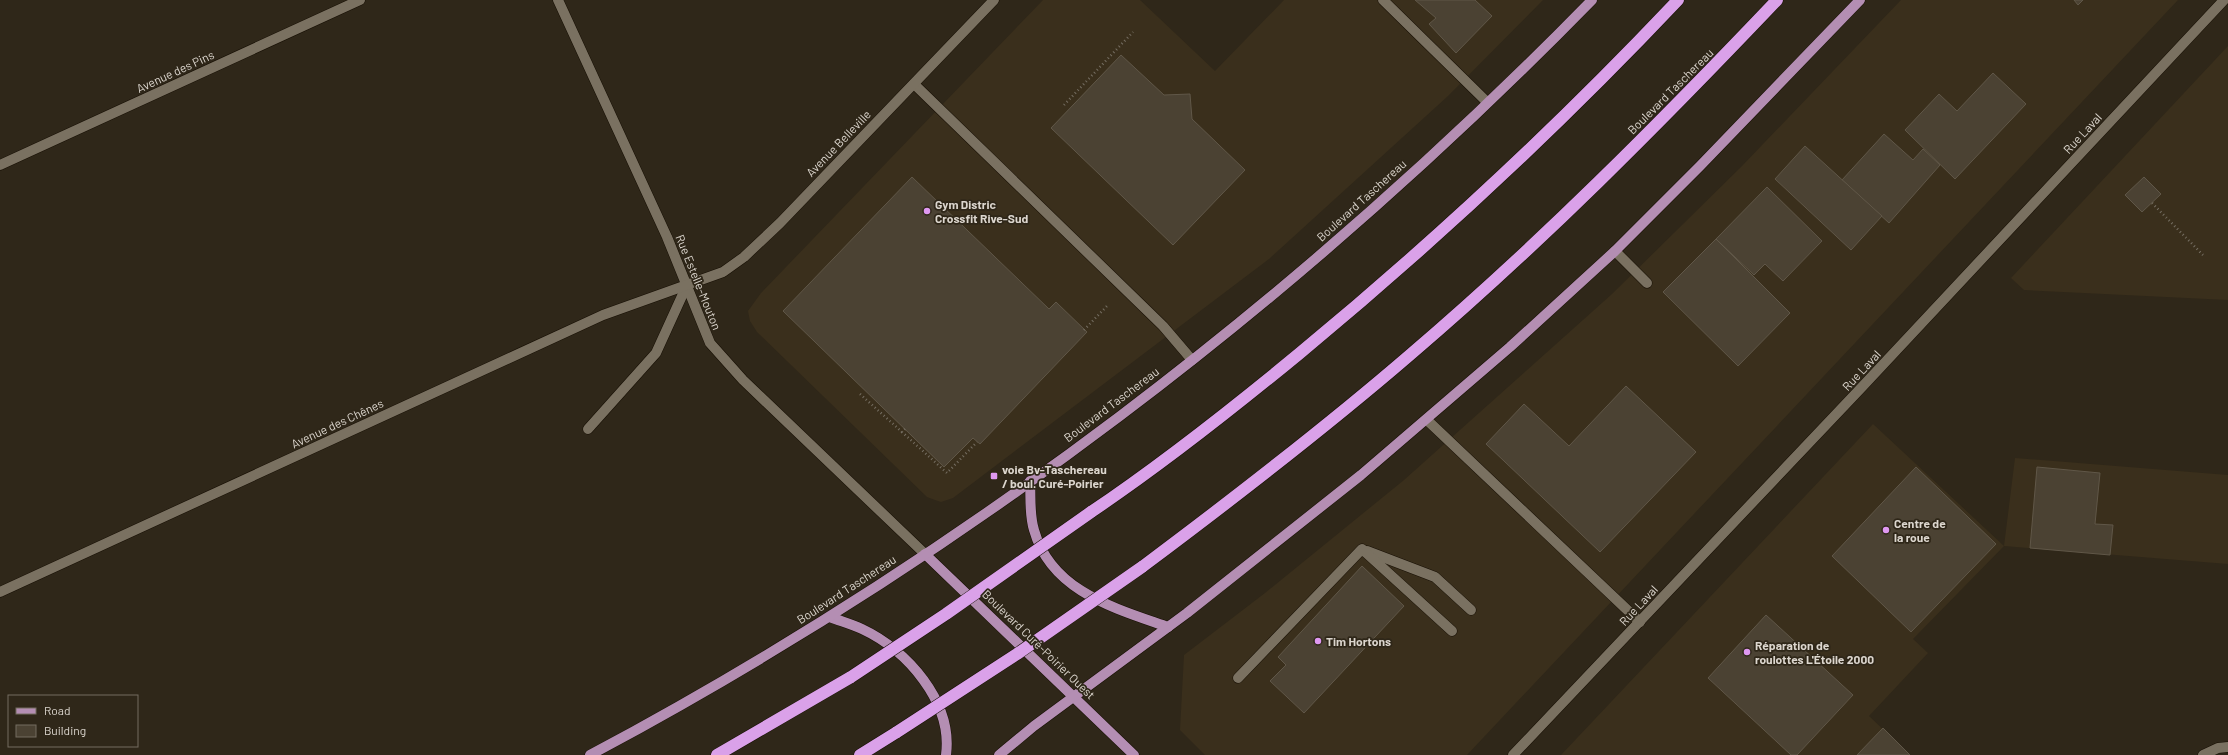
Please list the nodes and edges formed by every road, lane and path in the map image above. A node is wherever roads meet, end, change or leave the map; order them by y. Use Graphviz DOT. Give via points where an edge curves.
graph roads {
  1 [pos="360,0"];
  2 [pos="558,0"];
  3 [pos="994,0"];
  4 [pos="1383,0"];
  5 [pos="1592,0"];
  6 [pos="1678,0"];
  7 [pos="1777,0"];
  8 [pos="1860,0"];
  9 [pos="2224,0"];
  10 [pos="1132,32"];
  11 [pos="914,84"];
  12 [pos="1487,102"];
  13 [pos="1064,105"];
  14 [pos="0,165"];
  15 [pos="2152,203"];
  16 [pos="1615,251"];
  17 [pos="2203,255"];
  18 [pos="1647,283"];
  19 [pos="687,285"];
  20 [pos="1124,288"];
  21 [pos="1084,330"];
  22 [pos="1192,360"];
  23 [pos="860,394"];
  24 [pos="1427,420"];
  25 [pos="588,429"];
  26 [pos="905,429"];
  27 [pos="902,432"];
  28 [pos="977,442"];
  29 [pos="1030,481"];
  30 [pos="1362,549"];
  31 [pos="925,554"];
  32 [pos="0,592"];
  33 [pos="1471,610"];
  34 [pos="830,617"];
  35 [pos="1640,622"];
  36 [pos="1168,627"];
  37 [pos="1452,630"];
  38 [pos="1238,678"];
  39 [pos="1074,697"];
  40 [pos="2228,747"];
  41 [pos="590,755"];
  42 [pos="717,755"];
  43 [pos="860,755"];
  44 [pos="946,755"];
  45 [pos="999,755"];
  46 [pos="1134,755"];
  47 [pos="1513,755"];
  48 [pos="2203,755"];
  1 -- 14 [label="street, Avenue des Pins"];
  2 -- 19 [label="street, Rue Estelle-Mouton"];
  3 -- 11 [label="street, Avenue Belleville"];
  4 -- 12 [label="street"];
  5 -- 12 [label="main road, Boulevard Taschereau"];
  6 -- 42 [label="highway, bridge" via="1567,114 1401,268 1204,430 946,614 851,677"];
  7 -- 43 [label="highway, Boulevard Taschereau, bridge" via="1604,177 1411,354 1142,567 1017,654"];
  8 -- 16 [label="main road" via="1786,79"];
  9 -- 35 [label="street, Rue Laval"];
  10 -- 13 [label="path"];
  11 -- 19 [label="street, Avenue Belleville" via="744,257 722,272"];
  11 -- 20 [label="street"];
  12 -- 22 [label="main road, Boulevard Taschereau" via="1312,263"];
  15 -- 17 [label="path"];
  16 -- 18 [label="street"];
  16 -- 24 [label="main road"];
  19 -- 25 [label="street" via="656,353"];
  19 -- 31 [label="street, Rue Estelle-Mouton" via="706,335 720,356"];
  19 -- 32 [label="street, Avenue des Chênes" via="603,315"];
  20 -- 21 [label="path"];
  20 -- 22 [label="street" via="1163,326"];
  22 -- 29 [label="main road, Boulevard Taschereau"];
  23 -- 27 [label="path"];
  24 -- 35 [label="street"];
  24 -- 36 [label="main road"];
  26 -- 27 [label="path"];
  27 -- 28 [label="path" via="947,473"];
  29 -- 31 [label="main road, Boulevard Taschereau"];
  29 -- 36 [label="main road" via="1033,529 1045,556 1060,575 1110,607"];
  30 -- 33 [label="street" via="1435,577"];
  30 -- 37 [label="street"];
  30 -- 38 [label="street"];
  31 -- 34 [label="main road, Boulevard Taschereau"];
  31 -- 39 [label="main road, Boulevard Curé-Poirier Ouest"];
  34 -- 41 [label="main road, Boulevard Taschereau" via="697,697"];
  34 -- 44 [label="main road" via="862,629 879,640 898,654 924,681 940,709 946,735"];
  35 -- 47 [label="street, Rue Laval"];
  36 -- 39 [label="main road"];
  39 -- 45 [label="main road"];
  39 -- 46 [label="main road, Boulevard Curé-Poirier Ouest"];
  40 -- 48 [label="street" via="2218,748"];
}
